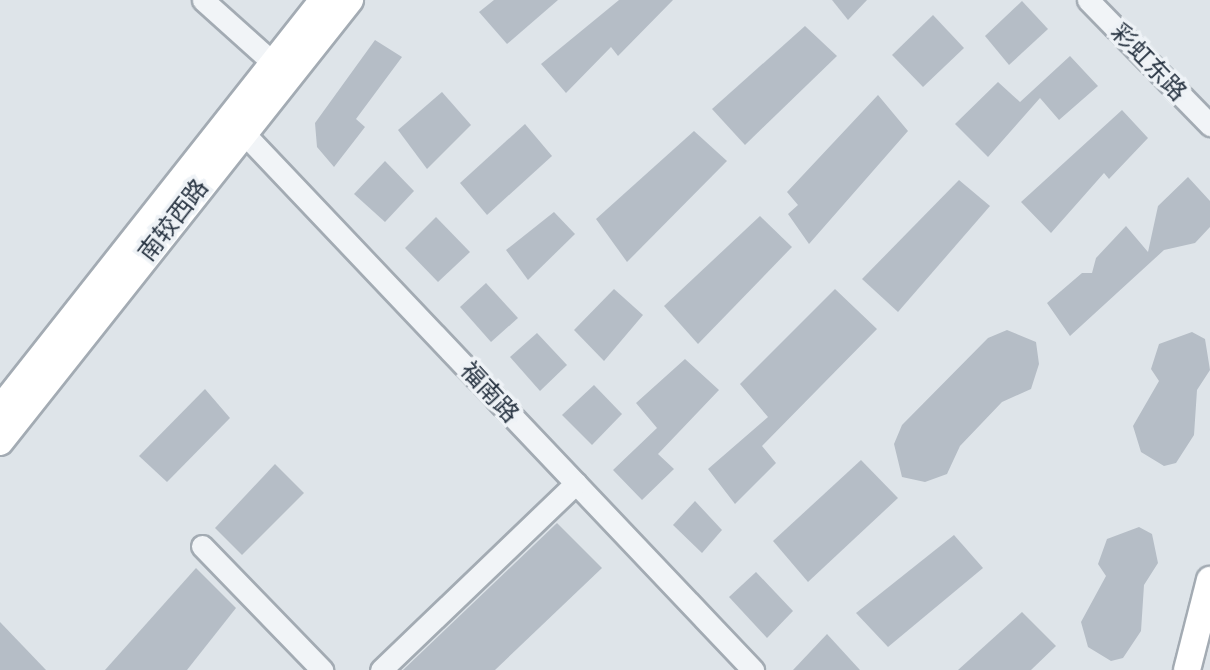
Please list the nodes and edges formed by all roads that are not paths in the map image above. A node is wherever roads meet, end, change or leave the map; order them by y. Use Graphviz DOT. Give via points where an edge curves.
graph roads {
  1 [pos="204,0"];
  2 [pos="323,0"];
  3 [pos="350,0"];
  4 [pos="1088,0"];
  5 [pos="272,62"];
  6 [pos="234,123"];
  7 [pos="1210,125"];
  8 [pos="0,409"];
  9 [pos="0,442"];
  10 [pos="576,483"];
  11 [pos="202,546"];
  12 [pos="1210,580"];
  13 [pos="322,670"];
  14 [pos="381,670"];
  15 [pos="752,670"];
  16 [pos="1187,670"];
  1 -- 5 [label="street"];
  2 -- 5 [label="main road, 南较西路"];
  3 -- 6 [label="main road, 南较西路"];
  4 -- 7 [label="street, 彩虹东路"];
  5 -- 6 [label="main road, 南较西路"];
  6 -- 8 [label="main road, 南较西路"];
  6 -- 9 [label="main road, 南较西路"];
  6 -- 10 [label="street, 福南路"];
  10 -- 14 [label="street"];
  10 -- 15 [label="street, 福南路"];
  11 -- 13 [label="street"];
  12 -- 16 [label="main road"];
}
